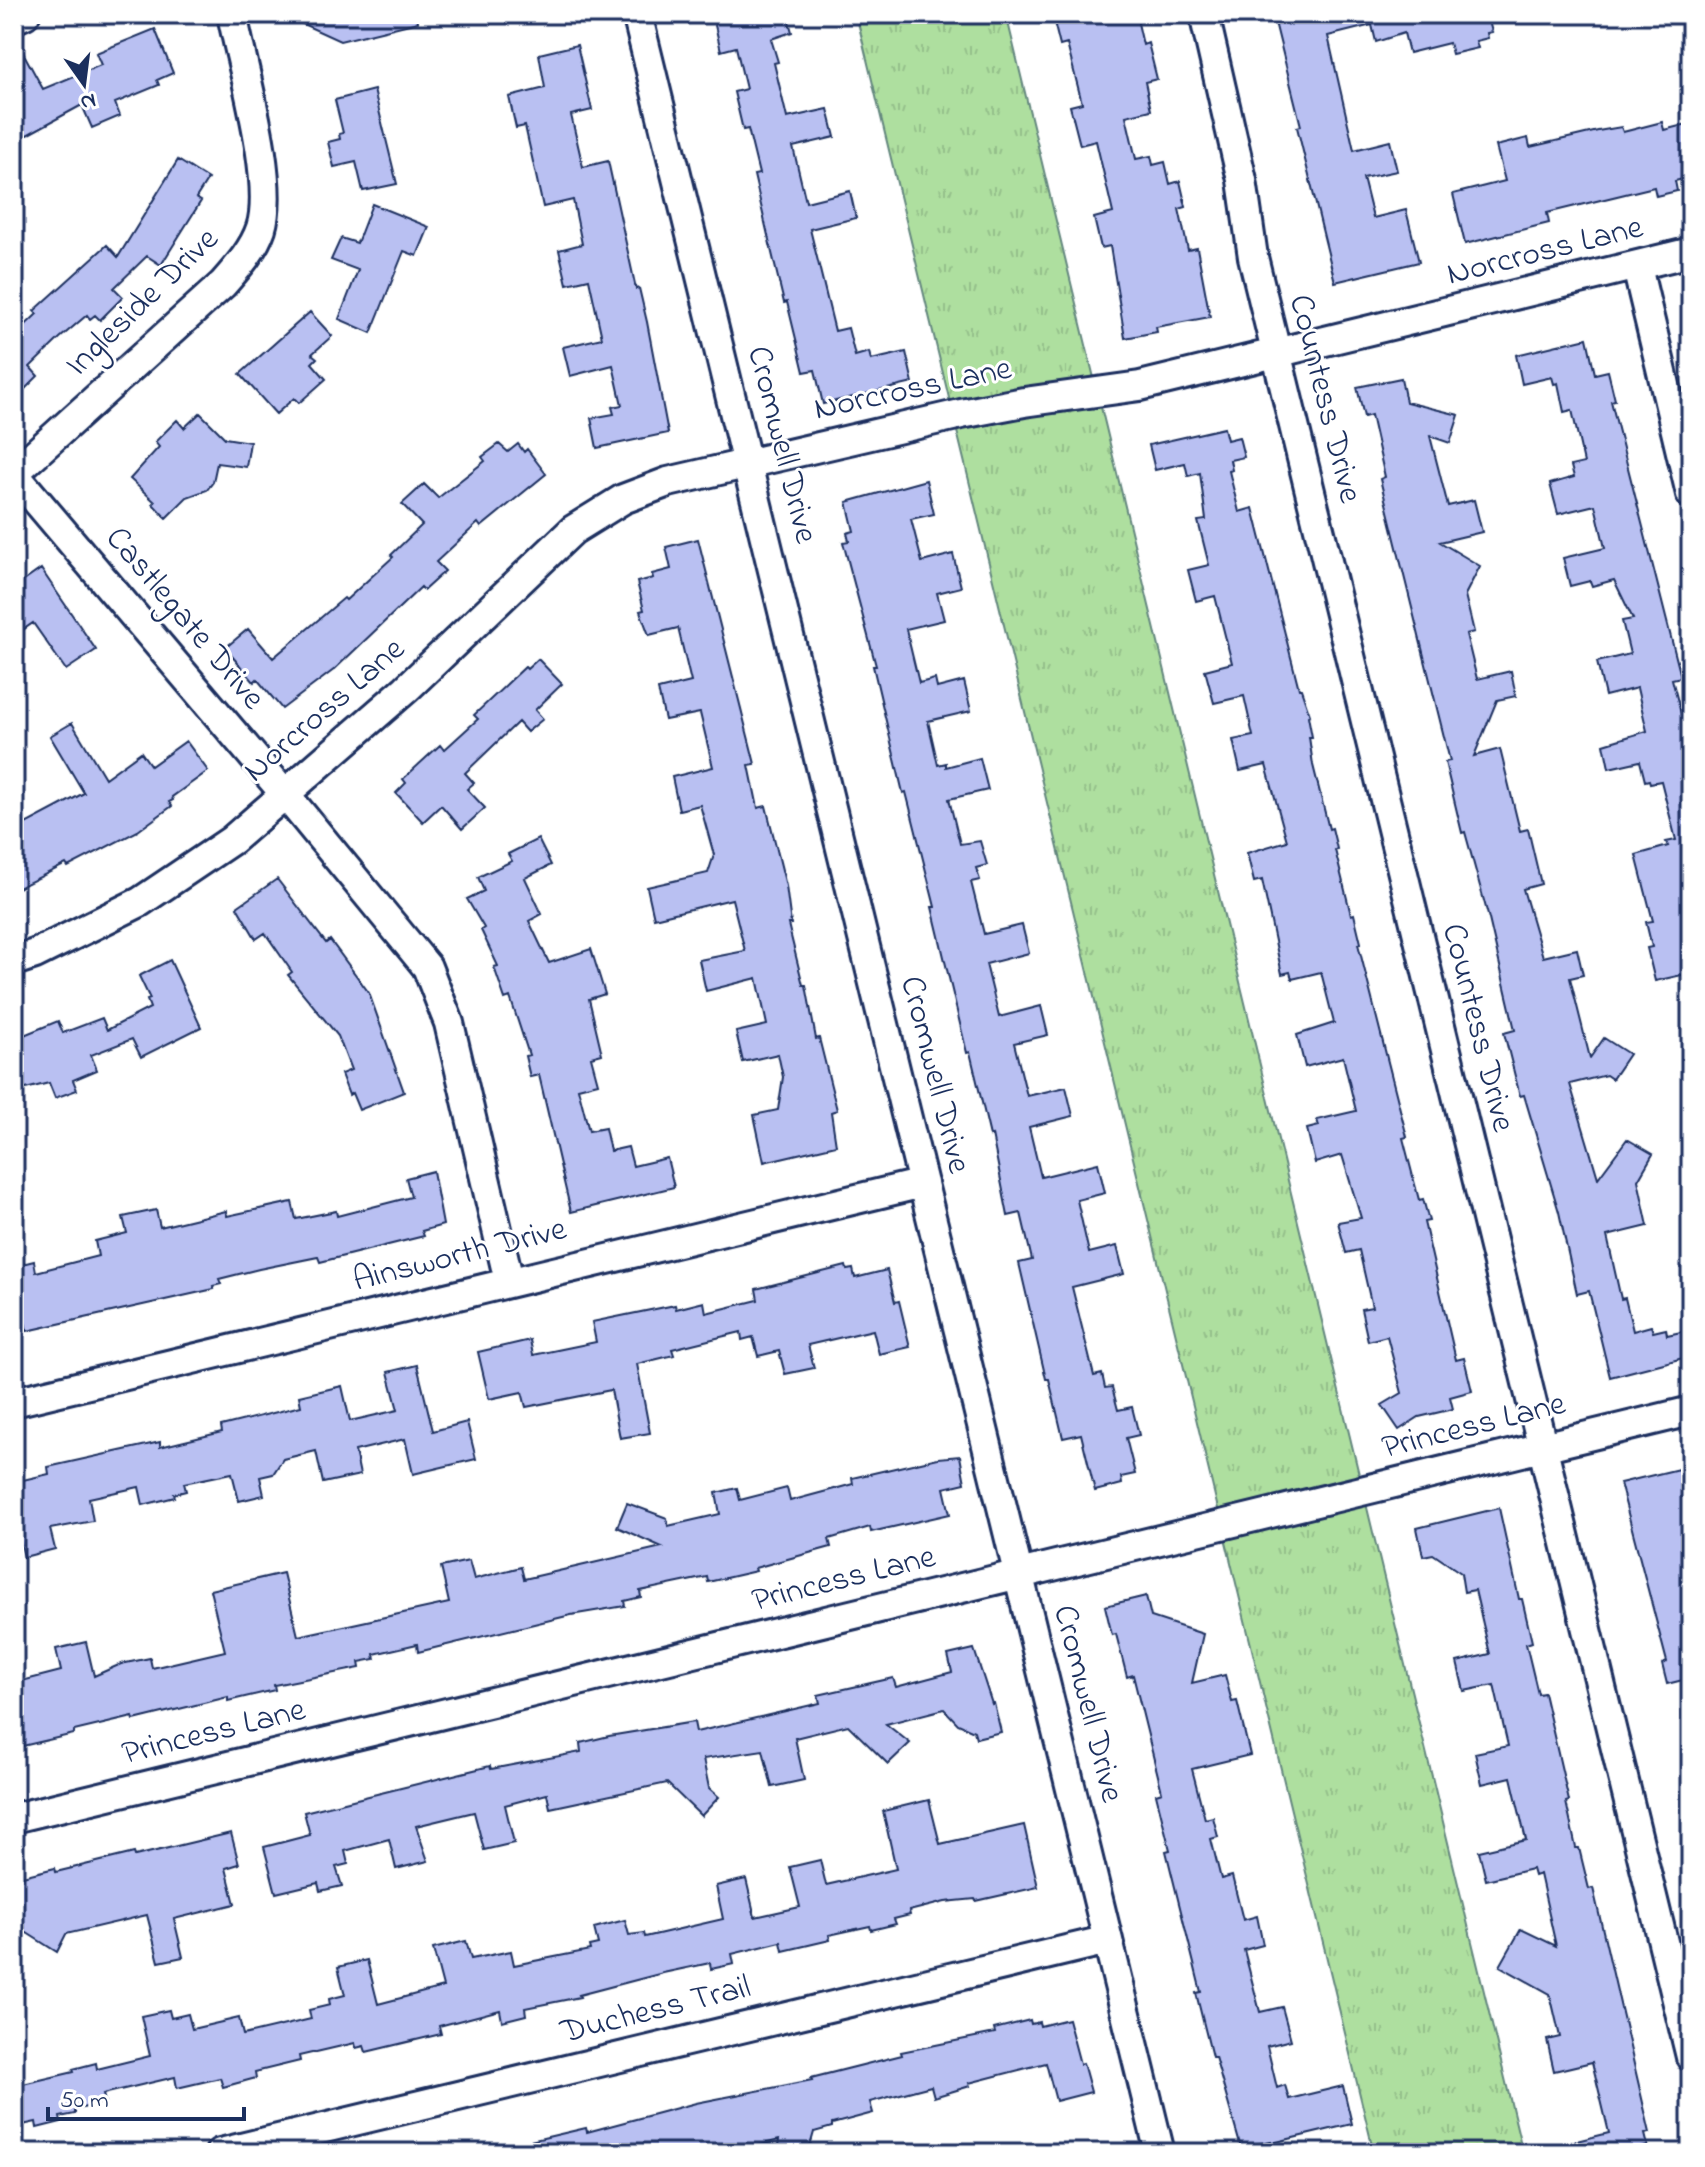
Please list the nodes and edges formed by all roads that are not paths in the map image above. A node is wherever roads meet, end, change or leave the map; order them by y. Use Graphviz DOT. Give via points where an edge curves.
graph roads {
  1 [pos="25,14"];
  2 [pos="232,14"];
  3 [pos="637,14"];
  4 [pos="1204,14"];
  5 [pos="14,19"];
  6 [pos="1691,252"];
  7 [pos="1637,267"];
  8 [pos="1276,354"];
  9 [pos="749,464"];
  10 [pos="14,474"];
  11 [pos="1691,494"];
  12 [pos="285,794"];
  13 [pos="14,961"];
  14 [pos="923,1183"];
  15 [pos="509,1281"];
  16 [pos="14,1402"];
  17 [pos="1691,1411"];
  18 [pos="1542,1448"];
  19 [pos="1019,1575"];
  20 [pos="14,1818"];
  21 [pos="1108,1940"];
  22 [pos="1691,2057"];
  23 [pos="220,2153"];
  24 [pos="1160,2153"];
  1 -- 5 [label="street"];
  2 -- 10 [label="street, Ingleside Drive" via="262,160 266,204 260,230 223,284"];
  3 -- 9 [label="street, Cromwell Drive"];
  4 -- 8 [label="street, Countess Drive"];
  6 -- 7 [label="street, Norcross Lane"];
  7 -- 8 [label="street, Norcross Lane"];
  7 -- 11 [label="street"];
  8 -- 9 [label="street, Norcross Lane" via="1140,386 961,414"];
  8 -- 18 [label="street, Countess Drive"];
  9 -- 12 [label="street, Norcross Lane" via="668,482 623,499 573,530 406,689"];
  9 -- 14 [label="street, Cromwell Drive"];
  10 -- 12 [label="street, Castlegate Drive"];
  12 -- 13 [label="street, Norcross Lane" via="232,840 140,902"];
  12 -- 15 [label="street, Castlegate Drive" via="427,967 449,1023"];
  14 -- 15 [label="street, Ainsworth Drive"];
  14 -- 19 [label="street, Cromwell Drive"];
  15 -- 16 [label="street, Ainsworth Drive"];
  17 -- 18 [label="street, Princess Lane"];
  18 -- 19 [label="street, Princess Lane"];
  18 -- 22 [label="street, Countess Drive"];
  19 -- 20 [label="street, Princess Lane"];
  19 -- 21 [label="street, Cromwell Drive"];
  21 -- 23 [label="street, Duchess Trail"];
  21 -- 24 [label="street, Cromwell Drive"];
}
